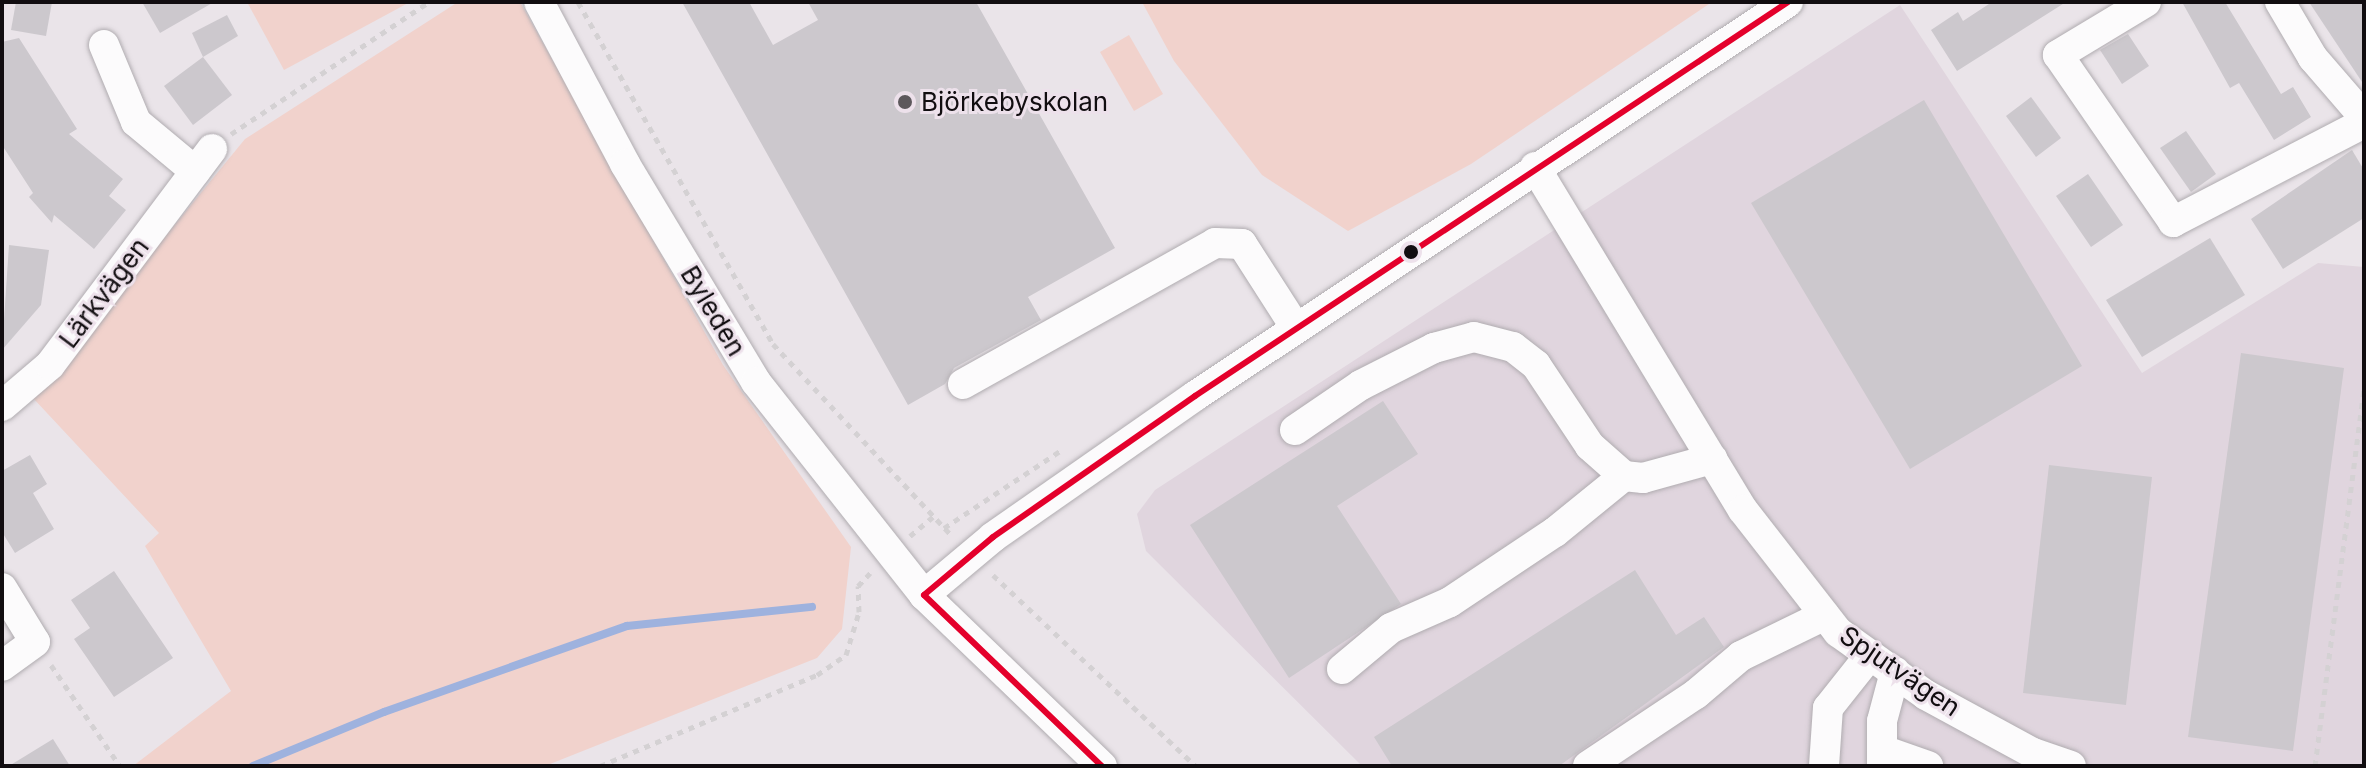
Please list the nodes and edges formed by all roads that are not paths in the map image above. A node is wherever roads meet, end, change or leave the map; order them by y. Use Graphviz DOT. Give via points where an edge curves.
graph roads {
  1 [pos="539,2"];
  2 [pos="1788,2"];
  3 [pos="2146,2"];
  4 [pos="2280,2"];
  5 [pos="104,45"];
  6 [pos="2364,117"];
  7 [pos="2364,123"];
  8 [pos="1535,167"];
  9 [pos="1296,328"];
  10 [pos="963,384"];
  11 [pos="2,406"];
  12 [pos="1295,430"];
  13 [pos="1712,459"];
  14 [pos="1624,476"];
  15 [pos="2,588"];
  16 [pos="924,595"];
  17 [pos="1825,615"];
  18 [pos="1870,655"];
  19 [pos="2,666"];
  20 [pos="1342,669"];
  21 [pos="1895,672"];
  22 [pos="1882,758"];
  23 [pos="1102,766"];
  24 [pos="1588,766"];
  25 [pos="1824,766"];
  26 [pos="1928,766"];
  27 [pos="2071,766"];
  1 -- 16 [label="street, Byleden" via="625,164 756,382"];
  2 -- 8 [label="street"];
  3 -- 7 [label="street" via="2058,55 2173,222"];
  4 -- 6 [label="street" via="2313,58"];
  5 -- 11 [label="street, Lärkvägen" via="136,122 203,160 50,365"];
  8 -- 9 [label="street"];
  8 -- 13 [label="street, Spjutvägen"];
  9 -- 10 [label="street" via="1242,244 1215,243"];
  9 -- 16 [label="street" via="972,555"];
  12 -- 14 [label="street" via="1361,385 1434,348 1474,337 1513,347 1536,365 1590,446"];
  13 -- 14 [label="street" via="1643,478"];
  13 -- 17 [label="street, Spjutvägen" via="1743,510"];
  14 -- 20 [label="street" via="1555,532 1450,602 1391,628"];
  15 -- 19 [label="street" via="35,642"];
  16 -- 23 [label="street, Byleden"];
  17 -- 18 [label="street, Spjutvägen"];
  17 -- 24 [label="street" via="1741,656 1696,694"];
  18 -- 21 [label="street, Spjutvägen"];
  18 -- 25 [label="street" via="1828,708"];
  21 -- 22 [label="street" via="1882,721"];
  21 -- 27 [label="street, Spjutvägen" via="2033,753"];
  22 -- 26 [label="street"];
}
